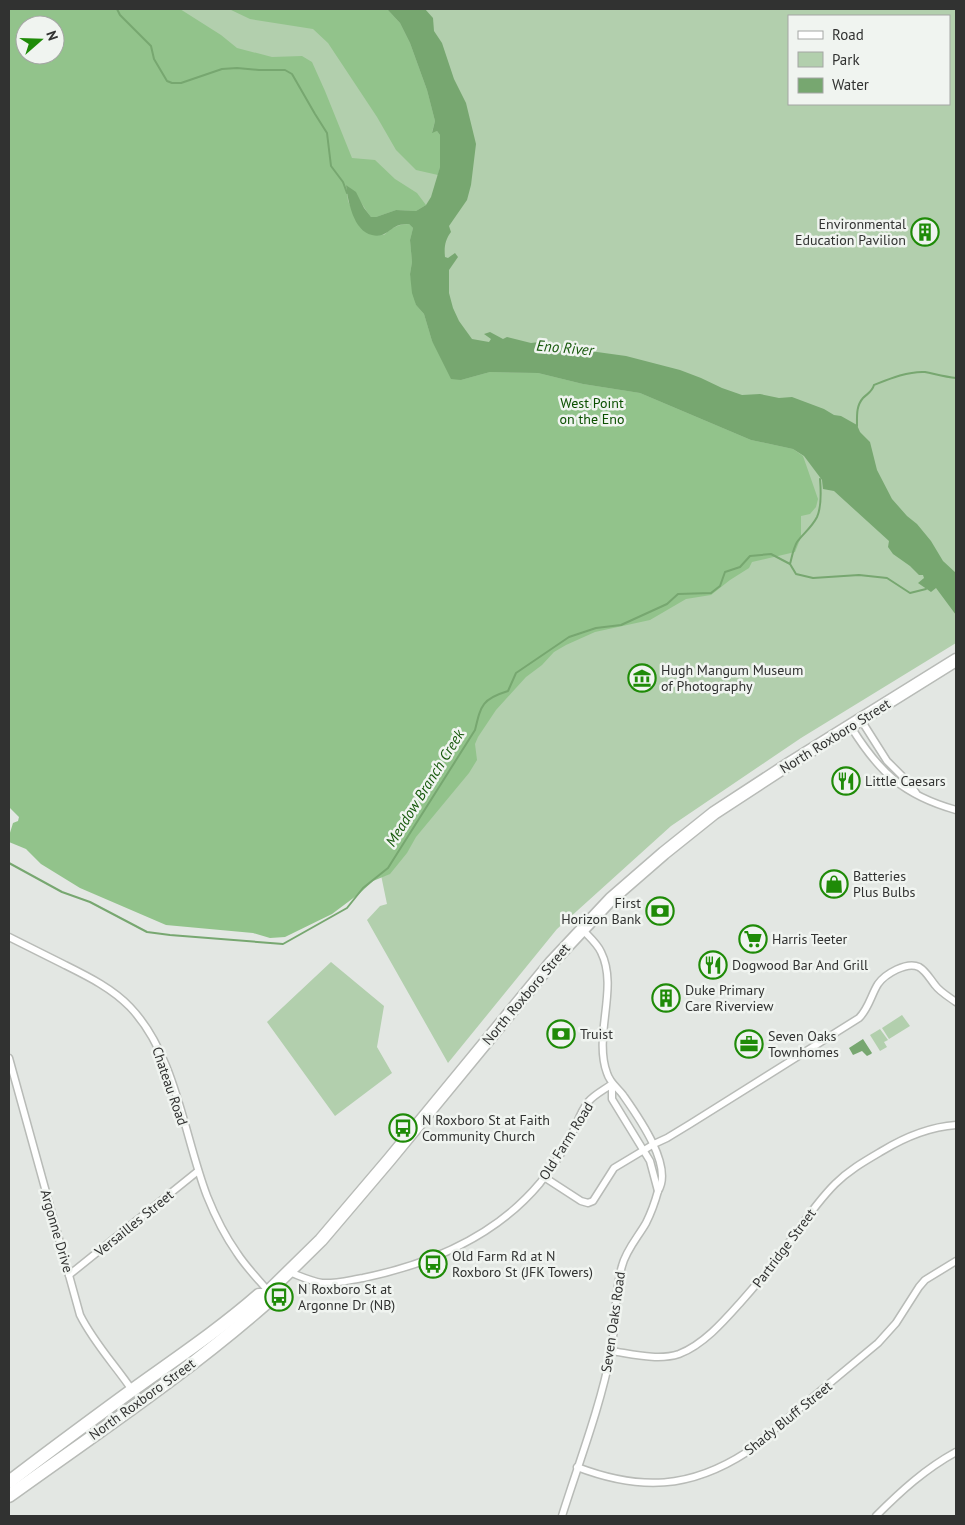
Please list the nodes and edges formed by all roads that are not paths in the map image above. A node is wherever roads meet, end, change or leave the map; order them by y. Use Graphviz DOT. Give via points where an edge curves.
graph roads {
  1 [pos="956,660"];
  2 [pos="856,723"];
  3 [pos="916,794"];
  4 [pos="956,810"];
  5 [pos="582,929"];
  6 [pos="9,937"];
  7 [pos="956,1002"];
  8 [pos="9,1058"];
  9 [pos="612,1084"];
  10 [pos="956,1125"];
  11 [pos="654,1144"];
  12 [pos="644,1149"];
  13 [pos="198,1171"];
  14 [pos="544,1177"];
  15 [pos="658,1191"];
  16 [pos="956,1261"];
  17 [pos="290,1272"];
  18 [pos="69,1275"];
  19 [pos="267,1293"];
  20 [pos="611,1351"];
  21 [pos="186,1353"];
  22 [pos="132,1390"];
  23 [pos="142,1401"];
  24 [pos="87,1440"];
  25 [pos="956,1452"];
  26 [pos="577,1467"];
  27 [pos="9,1482"];
  28 [pos="9,1496"];
  29 [pos="562,1516"];
  30 [pos="876,1516"];
  1 -- 2 [label="highway, North Roxboro Street"];
  2 -- 3 [label="street"];
  2 -- 3 [label="street" via="871,757 898,783"];
  2 -- 5 [label="highway, North Roxboro Street" via="714,813 637,876"];
  3 -- 4 [label="street"];
  5 -- 9 [label="street" via="601,950 607,968 602,1051"];
  5 -- 17 [label="highway, North Roxboro Street" via="355,1201"];
  6 -- 13 [label="street, Chateau Road" via="104,986 137,1015 155,1041 168,1073"];
  7 -- 11 [label="street" via="936,987 918,966 899,968 880,981 859,1018"];
  8 -- 18 [label="street, Argonne Drive"];
  9 -- 11 [label="street, Seven Oaks Road" via="621,1092"];
  9 -- 12 [label="street" via="612,1099"];
  9 -- 14 [label="street, Old Farm Road" via="587,1103 570,1138"];
  10 -- 20 [label="street, Partridge Street" via="905,1137 850,1171 820,1200 720,1327 701,1340 669,1356"];
  11 -- 12 [label="street"];
  11 -- 15 [label="street, Seven Oaks Road" via="661,1166 662,1181"];
  12 -- 14 [label="street" via="614,1168 595,1199 588,1203"];
  12 -- 15 [label="street" via="653,1168"];
  13 -- 18 [label="street, Versailles Street"];
  13 -- 19 [label="street, Chateau Road" via="234,1248"];
  14 -- 17 [label="street, Old Farm Road" via="528,1196 492,1226 439,1256 375,1275 335,1282 322,1283"];
  15 -- 20 [label="street, Seven Oaks Road" via="646,1222 622,1263"];
  16 -- 26 [label="street, Shady Bluff Street" via="919,1287 896,1323 878,1343 727,1465 676,1482 654,1484 620,1480"];
  17 -- 19 [label="highway, North Roxboro Street"];
  18 -- 22 [label="street, Argonne Drive" via="86,1327"];
  19 -- 21 [label="highway, North Roxboro Street" via="259,1295"];
  19 -- 23 [label="highway, North Roxboro Street" via="265,1304 245,1322"];
  20 -- 26 [label="street, Seven Oaks Road" via="600,1399"];
  21 -- 22 [label="highway, North Roxboro Street"];
  21 -- 23 [label="highway" via="178,1365 145,1390"];
  22 -- 24 [label="highway" via="132,1399 88,1432"];
  22 -- 27 [label="highway, North Roxboro Street"];
  23 -- 24 [label="highway, North Roxboro Street"];
  24 -- 28 [label="highway, North Roxboro Street"];
  25 -- 30 [label="street" via="912,1481"];
  26 -- 29 [label="street, Seven Oaks Road"];
}
